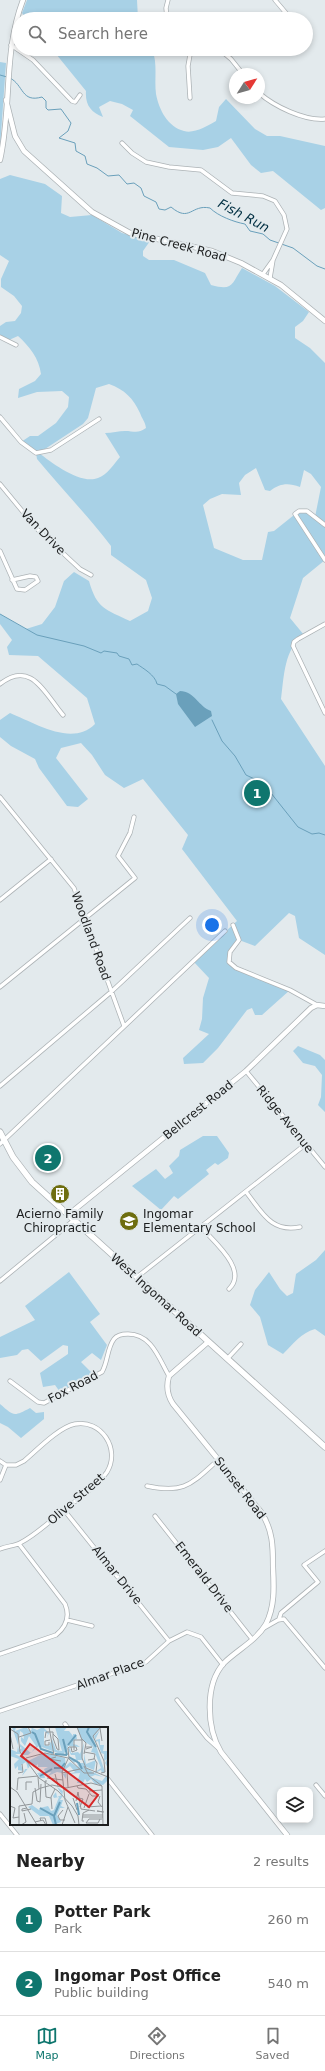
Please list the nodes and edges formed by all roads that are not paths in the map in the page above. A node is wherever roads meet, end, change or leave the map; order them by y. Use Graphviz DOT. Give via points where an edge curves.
graph roads {
  1 [pos="23,0"];
  2 [pos="168,0"];
  3 [pos="275,0"];
  4 [pos="18,12"];
  5 [pos="166,12"];
  6 [pos="285,12"];
  7 [pos="12,34"];
  8 [pos="10,45"];
  9 [pos="27,56"];
  10 [pos="190,56"];
  11 [pos="227,56"];
  12 [pos="238,68"];
  13 [pos="80,95"];
  14 [pos="190,98"];
  15 [pos="265,98"];
  16 [pos="6,100"];
  17 [pos="325,119"];
  18 [pos="122,143"];
  19 [pos="0,160"];
  20 [pos="273,260"];
  21 [pos="263,274"];
  22 [pos="270,278"];
  23 [pos="325,321"];
  24 [pos="0,337"];
  25 [pos="16,345"];
  26 [pos="0,417"];
  27 [pos="99,419"];
  28 [pos="0,484"];
  29 [pos="325,524"];
  30 [pos="0,551"];
  31 [pos="325,560"];
  32 [pos="91,575"];
  33 [pos="12,580"];
  34 [pos="325,624"];
  35 [pos="0,684"];
  36 [pos="325,713"];
  37 [pos="62,716"];
  38 [pos="0,796"];
  39 [pos="2,802"];
  40 [pos="134,817"];
  41 [pos="51,859"];
  42 [pos="0,900"];
  43 [pos="85,918"];
  44 [pos="190,918"];
  45 [pos="233,925"];
  46 [pos="225,931"];
  47 [pos="0,987"];
  48 [pos="111,992"];
  49 [pos="316,1005"];
  50 [pos="325,1006"];
  51 [pos="124,1026"];
  52 [pos="246,1071"];
  53 [pos="0,1086"];
  54 [pos="0,1132"];
  55 [pos="2,1142"];
  56 [pos="306,1144"];
  57 [pos="325,1167"];
  58 [pos="246,1192"];
  59 [pos="68,1215"];
  60 [pos="74,1220"];
  61 [pos="201,1227"];
  62 [pos="300,1227"];
  63 [pos="137,1277"];
  64 [pos="0,1281"];
  65 [pos="229,1289"];
  66 [pos="208,1342"];
  67 [pos="241,1344"];
  68 [pos="227,1359"];
  69 [pos="169,1376"];
  70 [pos="10,1381"];
  71 [pos="325,1447"];
  72 [pos="218,1460"];
  73 [pos="0,1461"];
  74 [pos="6,1465"];
  75 [pos="0,1480"];
  76 [pos="147,1486"];
  77 [pos="64,1510"];
  78 [pos="155,1516"];
  79 [pos="19,1544"];
  80 [pos="0,1549"];
  81 [pos="325,1551"];
  82 [pos="280,1619"];
  83 [pos="67,1620"];
  84 [pos="92,1626"];
  85 [pos="263,1629"];
  86 [pos="252,1639"];
  87 [pos="169,1641"];
  88 [pos="0,1654"];
  89 [pos="223,1665"];
  90 [pos="325,1668"];
  91 [pos="177,1700"];
  92 [pos="0,1711"];
  93 [pos="65,1724"];
  94 [pos="67,1727"];
  95 [pos="219,1748"];
  96 [pos="108,1779"];
  97 [pos="316,1785"];
  98 [pos="325,1796"];
  99 [pos="0,1814"];
  100 [pos="17,1835"];
  101 [pos="152,1835"];
  102 [pos="287,1835"];
  1 -- 4 [label="street"];
  2 -- 5 [label="street"];
  3 -- 6 [label="street"];
  7 -- 8 [label="street"];
  8 -- 16 [label="street"];
  9 -- 13 [label="street" via="72,101 75,102"];
  10 -- 14 [label="street"];
  11 -- 12 [label="street"];
  15 -- 17 [label="street" via="290,112"];
  16 -- 19 [label="street"];
  16 -- 21 [label="street, Pine Creek Road" via="15,136 24,151 92,212 130,233 212,251"];
  18 -- 20 [label="street" via="146,162 201,170 232,193 263,196 275,201 284,215 287,229"];
  20 -- 21 [label="street"];
  20 -- 22 [label="street"];
  21 -- 22 [label="street, Pine Creek Road"];
  22 -- 23 [label="street, Pine Creek Road"];
  24 -- 25 [label="street"];
  26 -- 27 [label="street" via="26,447 36,453 51,450"];
  28 -- 32 [label="street, Van Drive" via="37,529 80,569"];
  29 -- 31 [label="street" via="307,511 298,511 295,514"];
  30 -- 33 [label="street"];
  33 -- 33 [label="street" via="21,591 38,581 36,577 30,576"];
  34 -- 36 [label="street" via="298,639 293,646"];
  35 -- 37 [label="street" via="16,674 28,676 36,682"];
  38 -- 39 [label="street, Woodland Road"];
  39 -- 41 [label="street, Woodland Road"];
  40 -- 43 [label="street" via="130,833 118,856 135,878"];
  41 -- 42 [label="street"];
  41 -- 43 [label="street, Woodland Road" via="74,888"];
  43 -- 47 [label="street"];
  43 -- 48 [label="street, Woodland Road"];
  44 -- 48 [label="street"];
  45 -- 49 [label="street" via="239,940 230,952 229,962 236,968 290,990"];
  46 -- 51 [label="street"];
  48 -- 51 [label="street, Woodland Road"];
  48 -- 53 [label="street"];
  49 -- 50 [label="street"];
  49 -- 52 [label="street, Bellcrest Road"];
  51 -- 55 [label="street"];
  52 -- 56 [label="street, Ridge Avenue"];
  52 -- 59 [label="street, Bellcrest Road"];
  54 -- 55 [label="main road, West Ingomar Road"];
  55 -- 59 [label="main road, West Ingomar Road" via="23,1171"];
  56 -- 57 [label="street, Ridge Avenue"];
  56 -- 58 [label="street"];
  58 -- 61 [label="street"];
  58 -- 62 [label="street" via="276,1226 287,1229"];
  59 -- 60 [label="main road, West Ingomar Road"];
  60 -- 63 [label="main road, West Ingomar Road"];
  60 -- 64 [label="street"];
  61 -- 63 [label="street"];
  61 -- 65 [label="street" via="234,1268 235,1279"];
  63 -- 66 [label="main road, West Ingomar Road"];
  66 -- 68 [label="main road, West Ingomar Road"];
  66 -- 69 [label="street"];
  67 -- 68 [label="street"];
  68 -- 71 [label="main road, West Ingomar Road"];
  69 -- 70 [label="street, Fox Road" via="152,1345 138,1336 126,1334 112,1341 102,1372 44,1403 38,1402"];
  69 -- 72 [label="street, Sunset Road" via="167,1389 170,1400"];
  72 -- 76 [label="street" via="192,1482 179,1489 166,1490"];
  72 -- 85 [label="street, Sunset Road" via="261,1512 271,1531 274,1550 273,1600"];
  73 -- 74 [label="street"];
  74 -- 75 [label="street"];
  74 -- 77 [label="street, Olive Street" via="16,1465 24,1461 65,1427 76,1423 98,1429 111,1446 112,1456 107,1471 97,1483"];
  77 -- 79 [label="street, Olive Street"];
  77 -- 87 [label="street, Almar Drive"];
  78 -- 86 [label="street, Emerald Drive"];
  79 -- 80 [label="street, Olive Street"];
  79 -- 83 [label="street" via="65,1604 68,1611"];
  81 -- 82 [label="street" via="304,1565 318,1582 282,1613"];
  82 -- 85 [label="street"];
  82 -- 90 [label="street" via="287,1622"];
  83 -- 84 [label="street"];
  83 -- 88 [label="street" via="56,1635"];
  85 -- 86 [label="street, Sunset Road"];
  86 -- 89 [label="street, Sunset Road"];
  87 -- 89 [label="street, Almar Place" via="187,1632 194,1633 201,1637"];
  87 -- 92 [label="street, Almar Place" via="146,1662"];
  89 -- 95 [label="street, Sunset Road" via="214,1681 211,1700 212,1728"];
  91 -- 95 [label="street" via="207,1738"];
  93 -- 94 [label="street"];
  95 -- 102 [label="street, Sunset Road"];
  96 -- 101 [label="street"];
  97 -- 98 [label="street"];
  99 -- 100 [label="street"];
}
